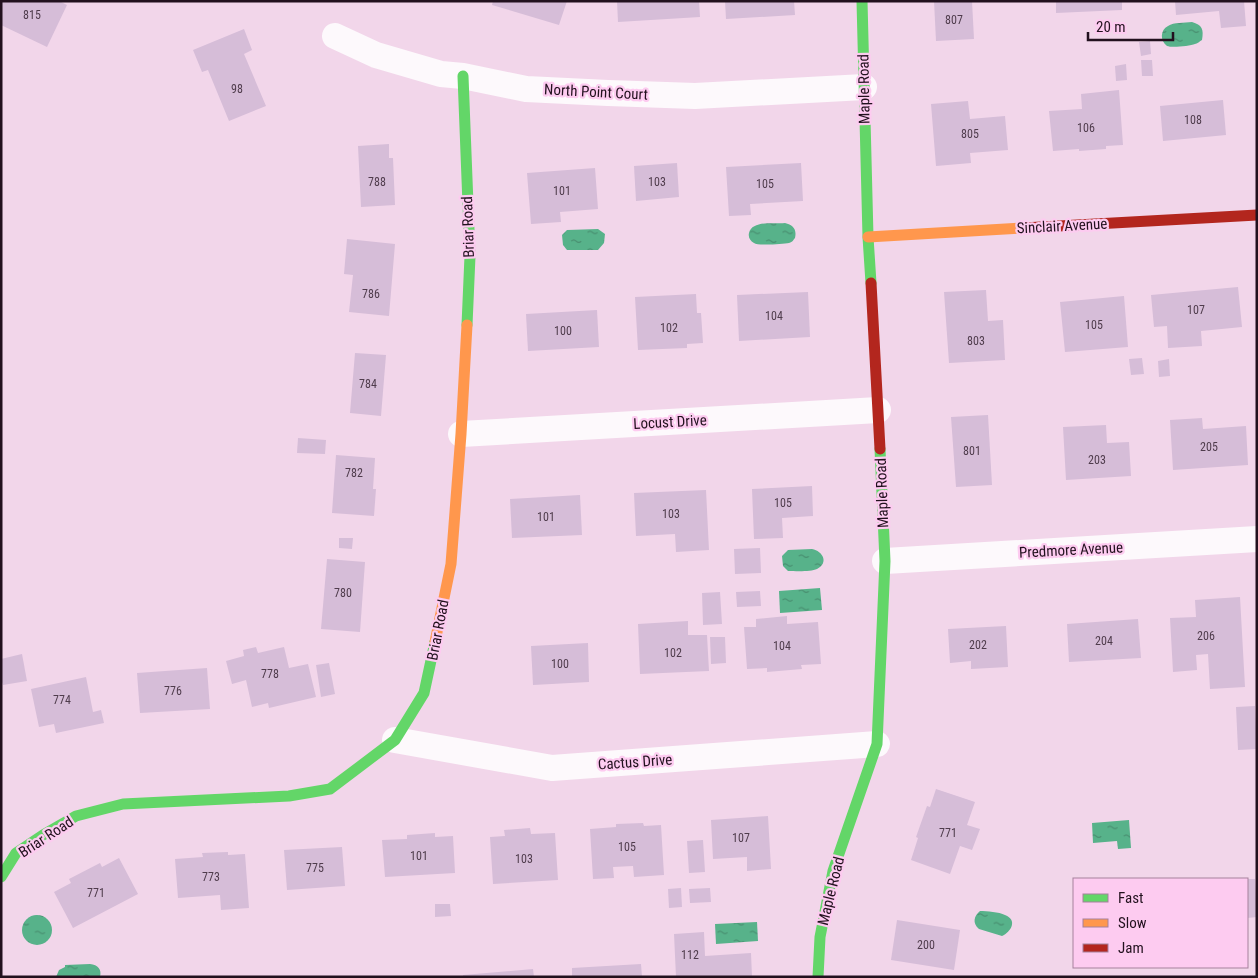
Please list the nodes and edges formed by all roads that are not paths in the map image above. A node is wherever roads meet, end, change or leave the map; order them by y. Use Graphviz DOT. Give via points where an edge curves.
graph roads {
  1 [pos="862,1"];
  2 [pos="335,36"];
  3 [pos="462,76"];
  4 [pos="864,87"];
  5 [pos="1257,215"];
  6 [pos="868,237"];
  7 [pos="878,410"];
  8 [pos="461,434"];
  9 [pos="1257,539"];
  10 [pos="885,561"];
  11 [pos="395,740"];
  12 [pos="877,744"];
  13 [pos="1,876"];
  14 [pos="818,977"];
  1 -- 4 [label="street, Maple Road"];
  2 -- 3 [label="street, North Point Court" via="376,55 441,74"];
  3 -- 4 [label="street, North Point Court" via="526,89 695,96"];
  3 -- 8 [label="street, Briar Road" via="470,256"];
  4 -- 6 [label="street, Maple Road"];
  5 -- 6 [label="street, Sinclair Avenue"];
  6 -- 7 [label="street, Maple Road"];
  7 -- 8 [label="street, Locust Drive"];
  7 -- 10 [label="street, Maple Road"];
  8 -- 11 [label="street, Briar Road" via="451,564 426,685"];
  9 -- 10 [label="street, Predmore Avenue"];
  10 -- 12 [label="street, Maple Road"];
  11 -- 12 [label="street, Cactus Drive" via="552,768"];
  11 -- 13 [label="street, Briar Road" via="330,789 289,796 122,804 76,816 16,853"];
  12 -- 14 [label="street, Maple Road" via="833,871 820,937"];
}
